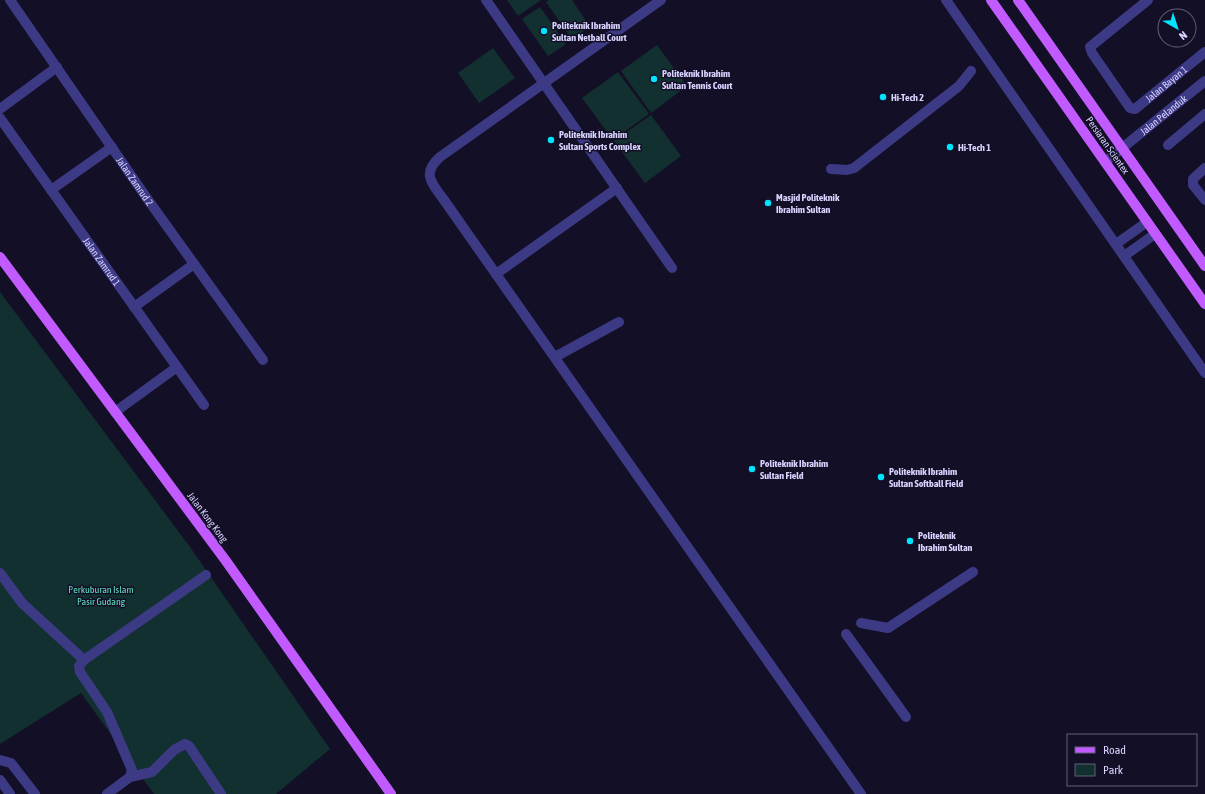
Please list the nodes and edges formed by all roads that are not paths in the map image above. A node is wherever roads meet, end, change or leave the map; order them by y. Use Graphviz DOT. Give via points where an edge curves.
graph roads {
  1 [pos="10,0"];
  2 [pos="486,0"];
  3 [pos="661,0"];
  4 [pos="946,0"];
  5 [pos="990,0"];
  6 [pos="1018,0"];
  7 [pos="1148,0"];
  8 [pos="1205,52"];
  9 [pos="57,67"];
  10 [pos="971,72"];
  11 [pos="1205,81"];
  12 [pos="545,83"];
  13 [pos="0,109"];
  14 [pos="1205,114"];
  15 [pos="0,118"];
  16 [pos="1168,145"];
  17 [pos="112,147"];
  18 [pos="1123,149"];
  19 [pos="1105,162"];
  20 [pos="1205,168"];
  21 [pos="831,169"];
  22 [pos="617,188"];
  23 [pos="51,190"];
  24 [pos="1205,200"];
  25 [pos="1147,222"];
  26 [pos="1155,234"];
  27 [pos="1116,244"];
  28 [pos="1124,256"];
  29 [pos="0,257"];
  30 [pos="194,264"];
  31 [pos="1205,266"];
  32 [pos="672,268"];
  33 [pos="496,274"];
  34 [pos="1205,304"];
  35 [pos="134,307"];
  36 [pos="619,322"];
  37 [pos="555,357"];
  38 [pos="263,360"];
  39 [pos="177,367"];
  40 [pos="1205,373"];
  41 [pos="204,405"];
  42 [pos="115,412"];
  43 [pos="973,572"];
  44 [pos="0,573"];
  45 [pos="206,575"];
  46 [pos="861,623"];
  47 [pos="846,634"];
  48 [pos="84,660"];
  49 [pos="906,717"];
  50 [pos="0,760"];
  51 [pos="130,777"];
  52 [pos="0,780"];
  53 [pos="382,782"];
  54 [pos="10,794"];
  55 [pos="35,794"];
  56 [pos="107,794"];
  57 [pos="221,794"];
  58 [pos="385,794"];
  59 [pos="391,794"];
  60 [pos="861,794"];
  1 -- 9 [label="street, Jalan Zamrud 2"];
  2 -- 12 [label="street"];
  3 -- 12 [label="street"];
  4 -- 27 [label="street"];
  5 -- 19 [label="main road, Persiaran Scientex"];
  6 -- 18 [label="main road, Persiaran Scientex"];
  7 -- 8 [label="street, Jalan Bayan 1" via="1090,47 1130,108 1135,109"];
  9 -- 13 [label="street"];
  9 -- 17 [label="street, Jalan Zamrud 2"];
  10 -- 21 [label="street" via="959,86 854,168"];
  11 -- 18 [label="street, Jalan Pelanduk"];
  12 -- 22 [label="street"];
  12 -- 33 [label="street" via="440,157 429,171 432,184"];
  14 -- 16 [label="street"];
  15 -- 23 [label="street, Jalan Zamrud 1"];
  17 -- 23 [label="street"];
  17 -- 30 [label="street, Jalan Zamrud 2"];
  18 -- 19 [label="street, Jalan Pelanduk"];
  18 -- 31 [label="main road, Persiaran Scientex"];
  19 -- 25 [label="main road, Persiaran Scientex"];
  20 -- 24 [label="street" via="1193,179 1193,185"];
  22 -- 32 [label="street"];
  22 -- 33 [label="street"];
  23 -- 35 [label="street, Jalan Zamrud 1"];
  25 -- 26 [label="main road, Persiaran Scientex"];
  25 -- 27 [label="street"];
  26 -- 28 [label="street"];
  26 -- 34 [label="main road, Persiaran Scientex"];
  27 -- 28 [label="street"];
  28 -- 40 [label="street"];
  29 -- 42 [label="main road, Jalan Kong Kong"];
  30 -- 35 [label="street"];
  30 -- 38 [label="street, Jalan Zamrud 2"];
  33 -- 37 [label="street"];
  35 -- 39 [label="street, Jalan Zamrud 1"];
  36 -- 37 [label="street"];
  37 -- 60 [label="street"];
  39 -- 41 [label="street, Jalan Zamrud 1"];
  39 -- 42 [label="street"];
  42 -- 53 [label="main road, Jalan Kong Kong" via="226,561"];
  43 -- 46 [label="street" via="888,628"];
  44 -- 48 [label="street" via="22,603"];
  45 -- 48 [label="street"];
  47 -- 49 [label="street"];
  48 -- 51 [label="street" via="79,666 80,672 107,712 129,760 132,770"];
  50 -- 55 [label="street" via="11,763"];
  51 -- 56 [label="street"];
  51 -- 57 [label="street" via="152,772 174,750 185,744 189,746"];
  52 -- 54 [label="street"];
  53 -- 58 [label="main road"];
  53 -- 59 [label="main road, Jalan Kong Kong"];
}
